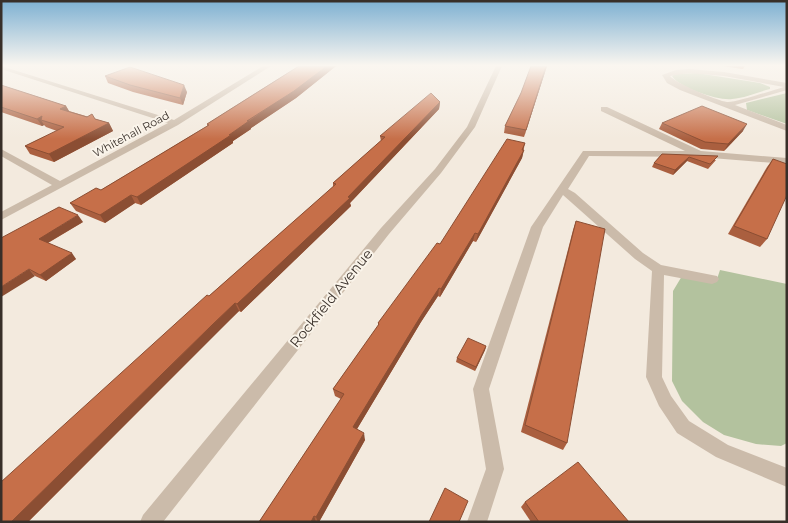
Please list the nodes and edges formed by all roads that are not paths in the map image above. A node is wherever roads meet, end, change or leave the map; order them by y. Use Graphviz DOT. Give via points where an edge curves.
graph roads {
  1 [pos="74,90"];
  2 [pos="228,90"];
  3 [pos="488,90"];
  4 [pos="689,90"];
  5 [pos="775,90"];
  6 [pos="726,105"];
  7 [pos="604,108"];
  8 [pos="175,123"];
  9 [pos="787,128"];
  10 [pos="1,152"];
  11 [pos="699,154"];
  12 [pos="787,161"];
  13 [pos="60,185"];
  14 [pos="562,190"];
  15 [pos="1,217"];
  16 [pos="658,269"];
  17 [pos="712,279"];
  18 [pos="787,478"];
  19 [pos="150,522"];
  20 [pos="478,522"];
  1 -- 8 [label="street"];
  2 -- 8 [label="street, Whitehall Road"];
  3 -- 19 [label="street, Rockfield Avenue" via="471,127 438,171 385,231"];
  4 -- 6 [label="street"];
  5 -- 6 [label="street"];
  6 -- 9 [label="street"];
  7 -- 11 [label="street"];
  8 -- 13 [label="street, Whitehall Road"];
  10 -- 13 [label="street"];
  11 -- 12 [label="street"];
  11 -- 14 [label="street" via="586,154"];
  13 -- 15 [label="street, Whitehall Road"];
  14 -- 16 [label="street"];
  14 -- 20 [label="street" via="537,227 481,389 495,469"];
  16 -- 17 [label="street"];
  16 -- 18 [label="street" via="654,377 665,401 683,427 722,451"];
}
